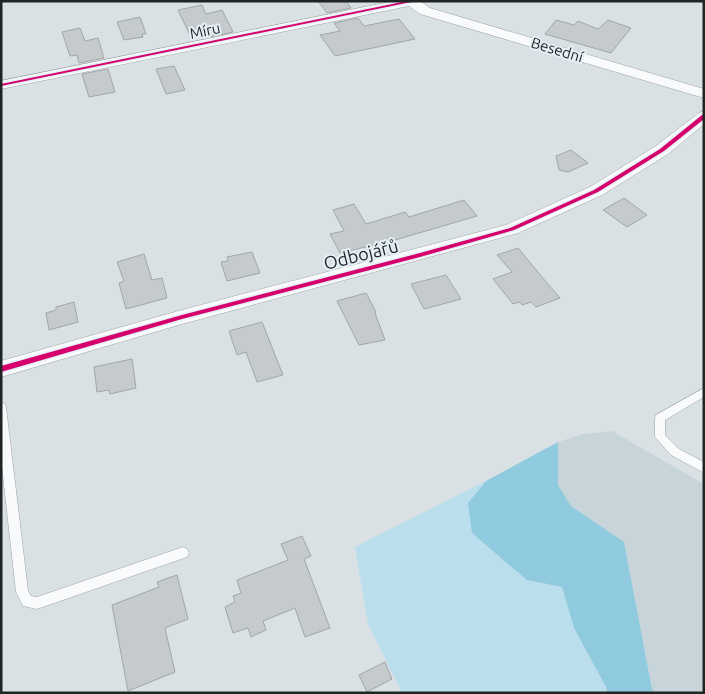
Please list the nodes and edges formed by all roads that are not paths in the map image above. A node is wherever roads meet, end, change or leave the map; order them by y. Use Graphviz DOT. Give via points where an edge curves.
graph roads {
  1 [pos="412,1"];
  2 [pos="1,86"];
  3 [pos="704,94"];
  4 [pos="703,118"];
  5 [pos="1,369"];
  6 [pos="704,392"];
  7 [pos="1,407"];
  8 [pos="704,468"];
  9 [pos="183,553"];
  1 -- 2 [label="street, Míru"];
  1 -- 3 [label="street, Besední" via="425,11"];
  4 -- 5 [label="street, Odbojářů" via="662,150 596,191 512,229 182,316"];
  6 -- 8 [label="lane" via="660,418 660,437 675,452"];
  7 -- 9 [label="lane" via="22,592 27,602 37,603"];
}
